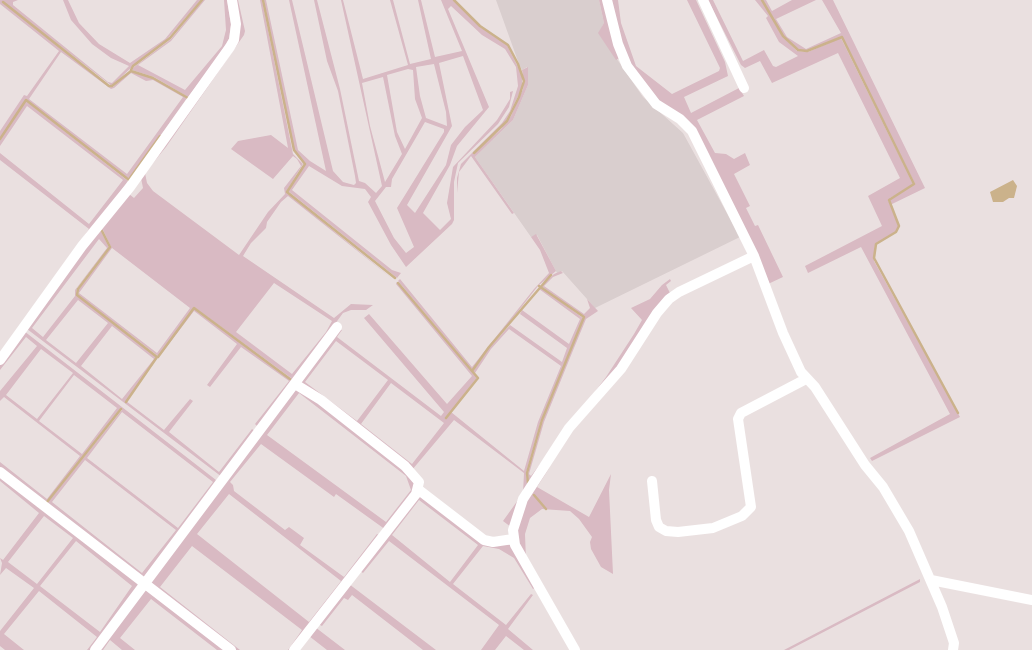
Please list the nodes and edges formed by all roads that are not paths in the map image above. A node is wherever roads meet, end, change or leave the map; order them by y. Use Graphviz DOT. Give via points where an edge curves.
graph roads {
  1 [pos="232,0"];
  2 [pos="607,0"];
  3 [pos="704,0"];
  4 [pos="744,88"];
  5 [pos="754,256"];
  6 [pos="337,327"];
  7 [pos="0,360"];
  8 [pos="806,379"];
  9 [pos="295,384"];
  10 [pos="0,472"];
  11 [pos="652,481"];
  12 [pos="418,490"];
  13 [pos="513,540"];
  14 [pos="932,580"];
  15 [pos="144,584"];
  16 [pos="1032,600"];
  17 [pos="95,650"];
  18 [pos="231,650"];
  19 [pos="294,650"];
  20 [pos="575,650"];
  21 [pos="953,650"];
  1 -- 7 [label="street" via="236,24 230,47"];
  2 -- 5 [label="street" via="627,66 656,104 692,131"];
  3 -- 4 [label="street"];
  5 -- 8 [label="street" via="783,334"];
  5 -- 13 [label="street" via="679,292 663,305 621,369 575,421 530,487 518,511"];
  6 -- 9 [label="street"];
  8 -- 11 [label="street" via="741,413 738,419 751,500 751,507 742,516 713,528 666,531 656,520"];
  8 -- 14 [label="street" via="891,499"];
  9 -- 12 [label="street" via="321,400 406,466 416,476"];
  9 -- 15 [label="street"];
  10 -- 15 [label="street"];
  12 -- 13 [label="street" via="484,540"];
  12 -- 19 [label="street"];
  13 -- 20 [label="street"];
  14 -- 16 [label="street"];
  14 -- 21 [label="street" via="954,643"];
  15 -- 17 [label="street"];
  15 -- 18 [label="street"];
}
